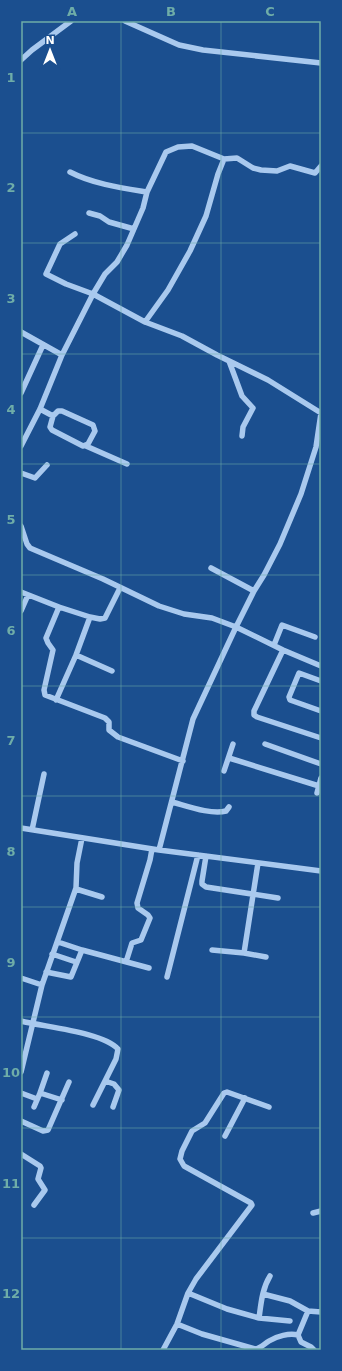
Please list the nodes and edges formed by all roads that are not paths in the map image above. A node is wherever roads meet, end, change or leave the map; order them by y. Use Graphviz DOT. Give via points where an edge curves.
graph roads {
  1 [pos="71,21"];
  2 [pos="125,21"];
  3 [pos="21,60"];
  4 [pos="321,62"];
  5 [pos="224,159"];
  6 [pos="321,166"];
  7 [pos="70,172"];
  8 [pos="147,192"];
  9 [pos="89,213"];
  10 [pos="134,229"];
  11 [pos="76,234"];
  12 [pos="93,294"];
  13 [pos="145,322"];
  14 [pos="21,332"];
  15 [pos="43,345"];
  16 [pos="62,355"];
  17 [pos="229,361"];
  18 [pos="21,393"];
  19 [pos="40,409"];
  20 [pos="53,416"];
  21 [pos="242,436"];
  22 [pos="21,446"];
  23 [pos="86,446"];
  24 [pos="127,464"];
  25 [pos="47,465"];
  26 [pos="21,473"];
  27 [pos="21,526"];
  28 [pos="211,568"];
  29 [pos="120,588"];
  30 [pos="254,591"];
  31 [pos="21,592"];
  32 [pos="28,595"];
  33 [pos="59,607"];
  34 [pos="21,611"];
  35 [pos="90,617"];
  36 [pos="236,627"];
  37 [pos="315,638"];
  38 [pos="274,645"];
  39 [pos="283,650"];
  40 [pos="76,655"];
  41 [pos="321,666"];
  42 [pos="112,671"];
  43 [pos="321,681"];
  44 [pos="56,700"];
  45 [pos="321,711"];
  46 [pos="321,738"];
  47 [pos="233,744"];
  48 [pos="265,744"];
  49 [pos="229,758"];
  50 [pos="183,761"];
  51 [pos="321,764"];
  52 [pos="224,771"];
  53 [pos="44,774"];
  54 [pos="321,778"];
  55 [pos="319,786"];
  56 [pos="317,793"];
  57 [pos="172,802"];
  58 [pos="229,807"];
  59 [pos="21,828"];
  60 [pos="32,830"];
  61 [pos="82,838"];
  62 [pos="152,848"];
  63 [pos="159,850"];
  64 [pos="198,855"];
  65 [pos="206,856"];
  66 [pos="258,863"];
  67 [pos="321,871"];
  68 [pos="76,889"];
  69 [pos="253,894"];
  70 [pos="102,897"];
  71 [pos="278,898"];
  72 [pos="58,942"];
  73 [pos="82,950"];
  74 [pos="212,950"];
  75 [pos="244,953"];
  76 [pos="52,954"];
  77 [pos="266,957"];
  78 [pos="76,962"];
  79 [pos="126,962"];
  80 [pos="149,968"];
  81 [pos="46,972"];
  82 [pos="167,977"];
  83 [pos="21,978"];
  84 [pos="42,984"];
  85 [pos="21,1020"];
  86 [pos="33,1024"];
  87 [pos="21,1070"];
  88 [pos="47,1073"];
  89 [pos="105,1081"];
  90 [pos="69,1082"];
  91 [pos="21,1093"];
  92 [pos="38,1096"];
  93 [pos="244,1098"];
  94 [pos="62,1100"];
  95 [pos="93,1105"];
  96 [pos="34,1107"];
  97 [pos="113,1107"];
  98 [pos="269,1107"];
  99 [pos="21,1121"];
  100 [pos="225,1136"];
  101 [pos="21,1154"];
  102 [pos="34,1205"];
  103 [pos="321,1211"];
  104 [pos="313,1213"];
  105 [pos="270,1276"];
  106 [pos="188,1293"];
  107 [pos="262,1294"];
  108 [pos="308,1311"];
  109 [pos="321,1312"];
  110 [pos="259,1318"];
  111 [pos="290,1321"];
  112 [pos="177,1324"];
  113 [pos="298,1335"];
  114 [pos="163,1350"];
  115 [pos="314,1350"];
  1 -- 3 [label="street"];
  2 -- 4 [label="street" via="179,45 203,50"];
  5 -- 6 [label="street" via="236,158 253,168 269,171 290,166 315,173"];
  5 -- 8 [label="street" via="192,146 178,147 166,152"];
  5 -- 13 [label="street" via="206,216 190,251 168,290"];
  7 -- 8 [label="street" via="100,183"];
  8 -- 10 [label="street"];
  9 -- 10 [label="street"];
  10 -- 12 [label="street" via="117,262 105,274"];
  11 -- 12 [label="street" via="60,244 46,274"];
  12 -- 13 [label="street"];
  12 -- 16 [label="street"];
  13 -- 17 [label="street" via="182,336"];
  14 -- 15 [label="street"];
  15 -- 16 [label="street"];
  15 -- 18 [label="street"];
  16 -- 19 [label="street"];
  17 -- 21 [label="street" via="242,396 253,408 243,427"];
  17 -- 30 [label="street" via="268,380 321,413 316,447 301,494 280,544"];
  19 -- 20 [label="street"];
  19 -- 22 [label="street"];
  20 -- 23 [label="street" via="50,427 52,430"];
  20 -- 23 [label="street" via="62,411 93,425 94,430"];
  23 -- 24 [label="street"];
  25 -- 26 [label="street" via="35,478"];
  27 -- 29 [label="street" via="30,548"];
  28 -- 30 [label="street"];
  29 -- 35 [label="street" via="105,618"];
  29 -- 36 [label="street" via="159,606 184,614 212,618"];
  30 -- 36 [label="street"];
  31 -- 32 [label="street"];
  32 -- 33 [label="street"];
  32 -- 34 [label="street"];
  33 -- 35 [label="street"];
  33 -- 44 [label="street" via="46,638 53,650 44,690 47,697"];
  35 -- 40 [label="street"];
  36 -- 38 [label="street"];
  36 -- 50 [label="street" via="193,719"];
  37 -- 38 [label="street" via="282,625"];
  38 -- 39 [label="street"];
  39 -- 41 [label="street"];
  39 -- 46 [label="street" via="254,715"];
  40 -- 42 [label="street"];
  40 -- 44 [label="street"];
  43 -- 45 [label="street" via="299,673 289,697 290,700"];
  44 -- 50 [label="street" via="105,718 108,730 118,737"];
  47 -- 49 [label="street"];
  48 -- 51 [label="street"];
  49 -- 52 [label="street"];
  49 -- 55 [label="street"];
  50 -- 57 [label="street"];
  53 -- 60 [label="street"];
  54 -- 55 [label="street"];
  55 -- 56 [label="street"];
  57 -- 58 [label="street" via="223,812"];
  57 -- 63 [label="street"];
  59 -- 60 [label="street"];
  60 -- 61 [label="street"];
  61 -- 62 [label="street"];
  61 -- 68 [label="street" via="77,863"];
  62 -- 63 [label="street"];
  62 -- 79 [label="street" via="137,903 138,908 150,918 140,942 132,942"];
  63 -- 64 [label="street"];
  64 -- 65 [label="street"];
  64 -- 82 [label="street"];
  65 -- 66 [label="street"];
  65 -- 69 [label="street" via="202,881 204,886"];
  66 -- 67 [label="street"];
  66 -- 69 [label="street"];
  68 -- 70 [label="street"];
  68 -- 72 [label="street"];
  69 -- 71 [label="street"];
  69 -- 75 [label="street"];
  72 -- 73 [label="street"];
  72 -- 76 [label="street"];
  73 -- 78 [label="street"];
  73 -- 79 [label="street"];
  74 -- 75 [label="street"];
  75 -- 77 [label="street"];
  76 -- 78 [label="street"];
  76 -- 81 [label="street"];
  78 -- 81 [label="street" via="71,977"];
  79 -- 80 [label="street"];
  81 -- 84 [label="street"];
  83 -- 84 [label="street"];
  84 -- 86 [label="street"];
  85 -- 86 [label="street"];
  86 -- 87 [label="street"];
  86 -- 89 [label="street" via="92,1036 116,1046 116,1059"];
  88 -- 92 [label="street"];
  89 -- 95 [label="street"];
  89 -- 97 [label="street" via="114,1084 119,1090"];
  90 -- 94 [label="street"];
  91 -- 92 [label="street"];
  92 -- 94 [label="street"];
  92 -- 96 [label="street"];
  93 -- 98 [label="street"];
  93 -- 100 [label="street"];
  93 -- 106 [label="street" via="224,1093 205,1123 192,1131 180,1156 184,1166 252,1203 205,1265"];
  94 -- 99 [label="street" via="48,1130 43,1131"];
  101 -- 102 [label="street" via="41,1168 38,1179 45,1190"];
  103 -- 104 [label="street"];
  105 -- 107 [label="street"];
  106 -- 110 [label="street" via="227,1309"];
  106 -- 112 [label="street"];
  107 -- 108 [label="street" via="290,1301"];
  107 -- 110 [label="street"];
  108 -- 109 [label="street"];
  108 -- 113 [label="street"];
  110 -- 111 [label="street"];
  112 -- 113 [label="street" via="255,1349 278,1336"];
  112 -- 114 [label="street"];
  113 -- 115 [label="street" via="301,1342"];
}
